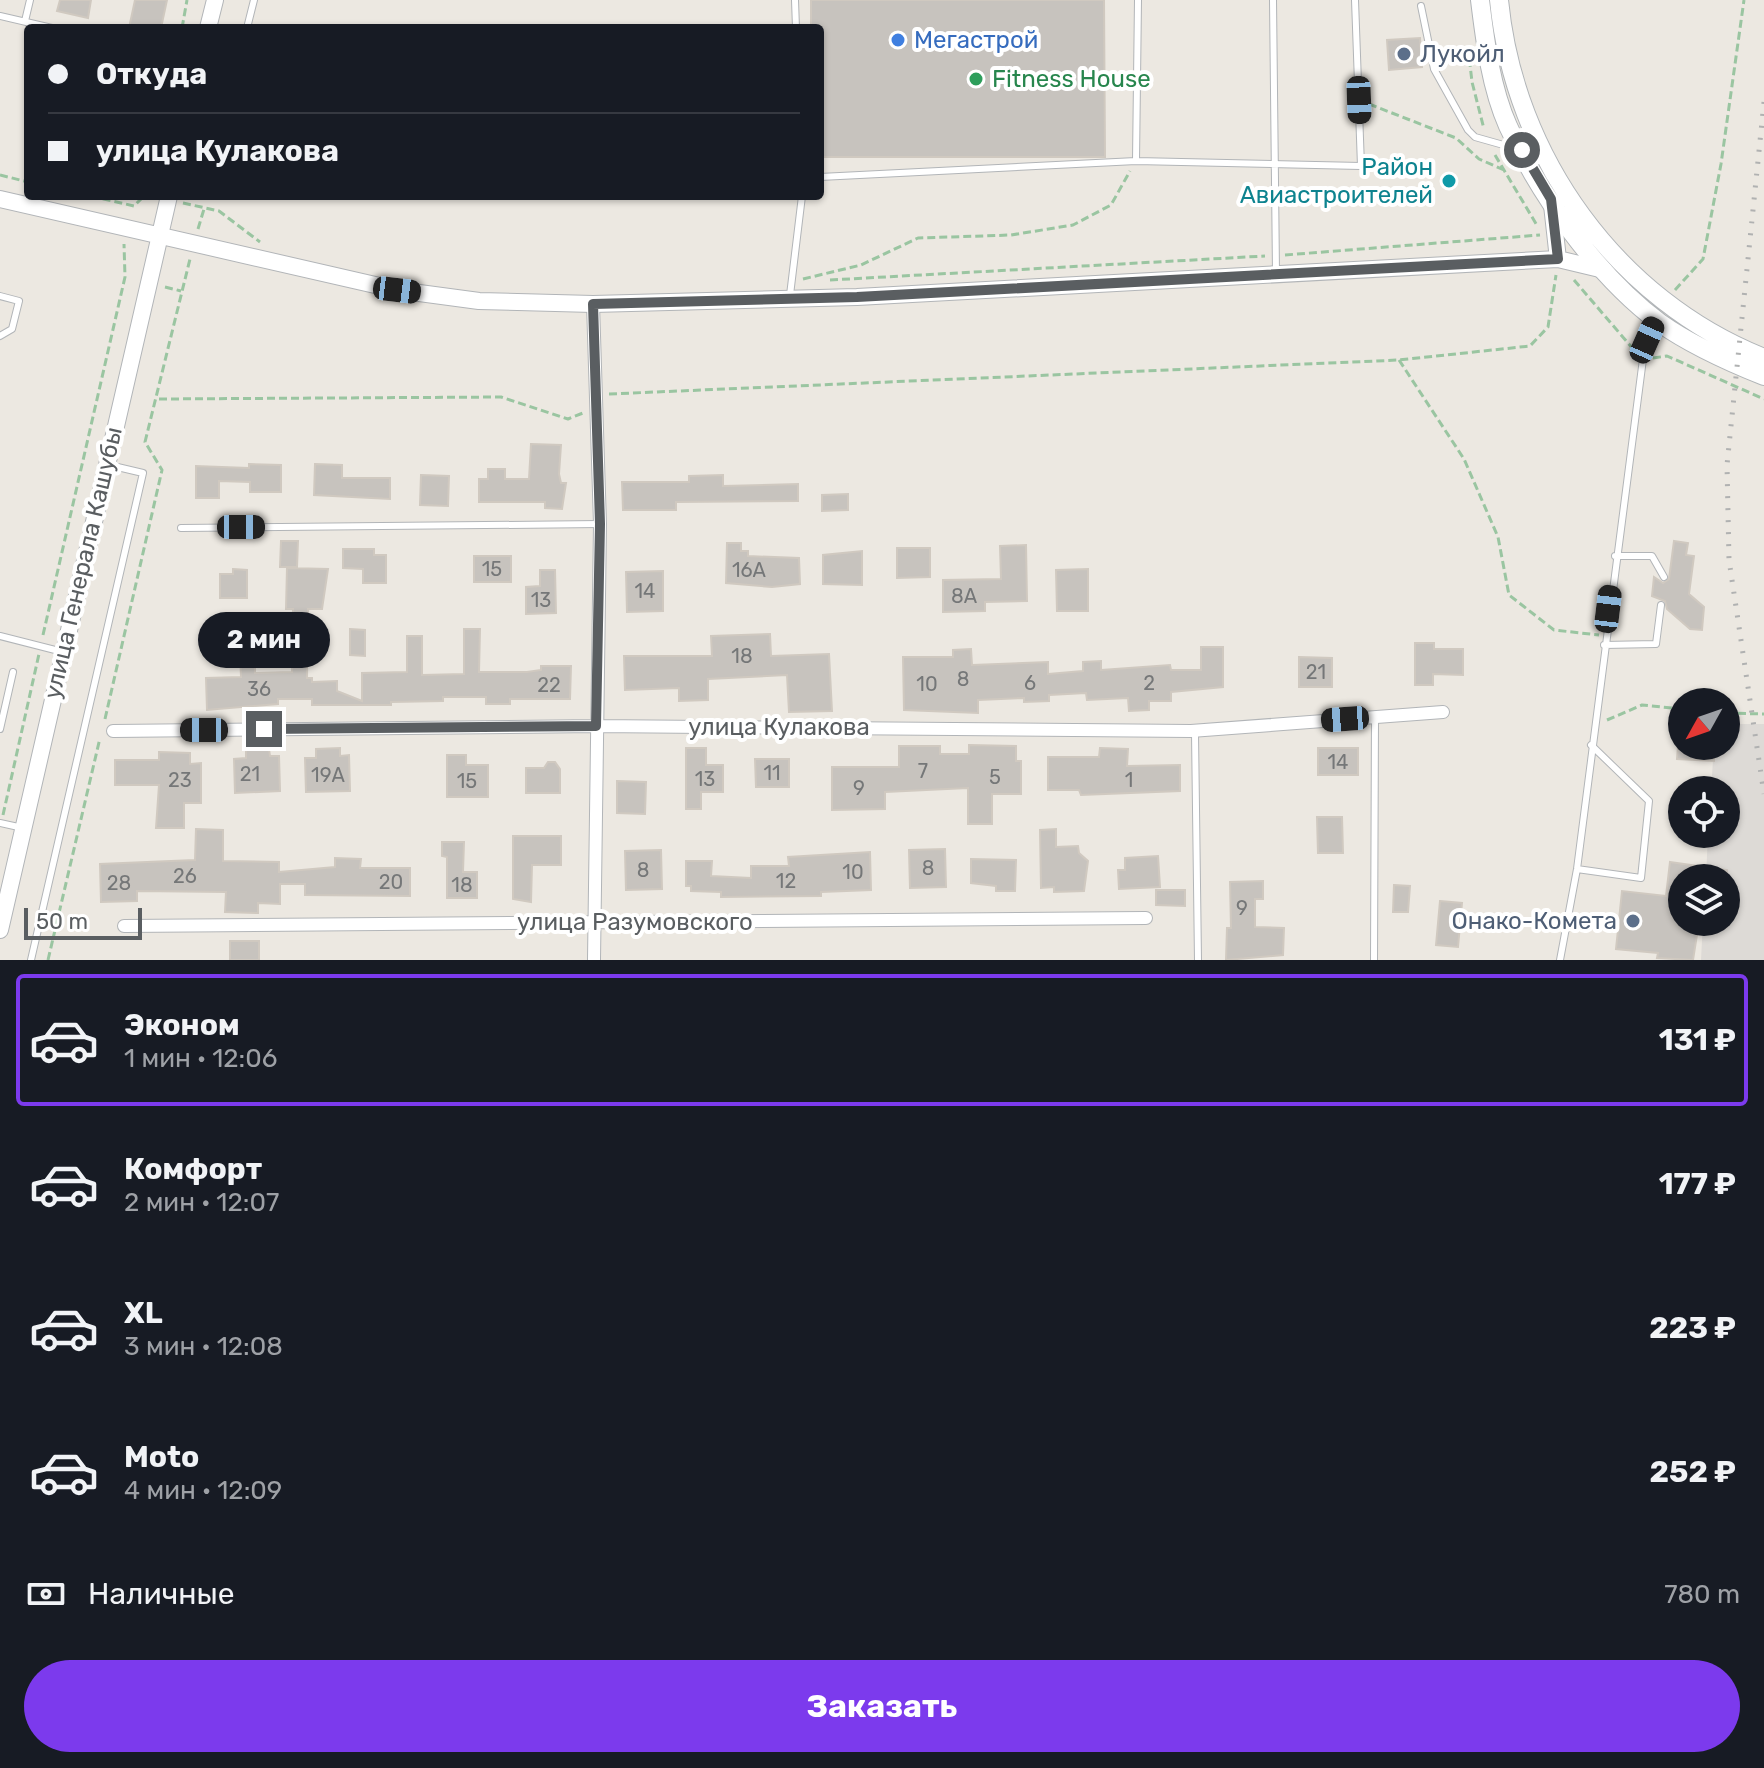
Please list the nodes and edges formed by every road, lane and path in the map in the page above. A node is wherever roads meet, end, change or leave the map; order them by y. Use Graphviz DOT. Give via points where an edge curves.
graph roads {
  1 [pos="30,0"];
  2 [pos="187,0"];
  3 [pos="215,0"];
  4 [pos="254,0"];
  5 [pos="795,0"];
  6 [pos="1138,0"];
  7 [pos="1273,0"];
  8 [pos="1355,0"];
  9 [pos="1480,0"];
  10 [pos="1499,0"];
  11 [pos="1744,0"];
  12 [pos="1421,6"];
  13 [pos="0,16"];
  14 [pos="25,21"];
  15 [pos="37,24"];
  16 [pos="183,24"];
  17 [pos="209,24"];
  18 [pos="248,24"];
  19 [pos="796,24"];
  20 [pos="1359,100"];
  21 [pos="1522,150"];
  22 [pos="1136,161"];
  23 [pos="1275,162"];
  24 [pos="1504,170"];
  25 [pos="0,175"];
  26 [pos="824,177"];
  27 [pos="24,181"];
  28 [pos="0,199"];
  29 [pos="1551,199"];
  30 [pos="108,200"];
  31 [pos="140,200"];
  32 [pos="168,200"];
  33 [pos="176,200"];
  34 [pos="802,200"];
  35 [pos="134,206"];
  36 [pos="128,230"];
  37 [pos="1543,235"];
  38 [pos="159,238"];
  39 [pos="265,246"];
  40 [pos="1558,259"];
  41 [pos="1276,264"];
  42 [pos="1604,270"];
  43 [pos="791,291"];
  44 [pos="0,296"];
  45 [pos="593,304"];
  46 [pos="1660,312"];
  47 [pos="0,336"];
  48 [pos="1764,358"];
  49 [pos="1399,360"];
  50 [pos="1764,376"];
  51 [pos="599,395"];
  52 [pos="159,399"];
  53 [pos="105,465"];
  54 [pos="600,524"];
  55 [pos="181,528"];
  56 [pos="1615,556"];
  57 [pos="1664,577"];
  58 [pos="1661,605"];
  59 [pos="1605,635"];
  60 [pos="0,636"];
  61 [pos="1604,645"];
  62 [pos="41,646"];
  63 [pos="63,652"];
  64 [pos="13,672"];
  65 [pos="1668,708"];
  66 [pos="1443,712"];
  67 [pos="1740,713"];
  68 [pos="1764,714"];
  69 [pos="1375,717"];
  70 [pos="596,726"];
  71 [pos="1593,728"];
  72 [pos="0,729"];
  73 [pos="113,731"];
  74 [pos="1195,733"];
  75 [pos="1591,745"];
  76 [pos="0,823"];
  77 [pos="23,828"];
  78 [pos="1577,869"];
  79 [pos="3,899"];
  80 [pos="1146,918"];
  81 [pos="595,922"];
  82 [pos="124,926"];
  83 [pos="0,930"];
  84 [pos="31,960"];
  85 [pos="594,960"];
  86 [pos="1198,960"];
  87 [pos="1374,960"];
  88 [pos="1560,960"];
  1 -- 14 [label="lane"];
  2 -- 16 [label="path"];
  3 -- 17 [label="street"];
  4 -- 18 [label="lane"];
  5 -- 19 [label="lane"];
  6 -- 22 [label="lane"];
  7 -- 23 [label="lane"];
  8 -- 20 [label="lane"];
  9 -- 21 [label="main road" via="1489,63 1507,124"];
  10 -- 46 [label="main road" via="1521,104 1556,178"];
  11 -- 46 [label="path" via="1703,259"];
  12 -- 21 [label="lane" via="1434,69 1468,130"];
  13 -- 14 [label="lane"];
  14 -- 15 [label="lane"];
  20 -- 23 [label="lane" via="1361,166"];
  20 -- 24 [label="path" via="1456,138 1479,159"];
  21 -- 29 [label="main road"];
  22 -- 23 [label="lane"];
  22 -- 26 [label="lane"];
  22 -- 43 [label="path" via="1111,205 1073,225 1011,235 918,238"];
  23 -- 41 [label="lane"];
  25 -- 27 [label="path"];
  28 -- 36 [label="street"];
  29 -- 40 [label="street"];
  29 -- 42 [label="main road"];
  30 -- 35 [label="path"];
  31 -- 35 [label="path"];
  32 -- 38 [label="street, улица Генерала Кашубы"];
  33 -- 39 [label="path" via="219,211"];
  34 -- 43 [label="lane"];
  35 -- 36 [label="path"];
  36 -- 38 [label="street"];
  36 -- 62 [label="path" via="125,277"];
  37 -- 41 [label="path"];
  38 -- 45 [label="street" via="397,290 479,301"];
  38 -- 53 [label="street, улица Генерала Кашубы"];
  40 -- 41 [label="street"];
  40 -- 42 [label="street"];
  40 -- 49 [label="path" via="1548,327 1530,346"];
  41 -- 43 [label="street"];
  41 -- 43 [label="path"];
  42 -- 46 [label="main road" via="1619,288"];
  43 -- 45 [label="street"];
  44 -- 47 [label="lane" via="19,301 12,329"];
  45 -- 51 [label="street"];
  46 -- 48 [label="main road"];
  46 -- 50 [label="main road" via="1726,360"];
  46 -- 56 [label="lane" via="1643,359"];
  49 -- 51 [label="path"];
  49 -- 59 [label="path" via="1464,459 1498,537 1509,595 1554,630"];
  51 -- 52 [label="path" via="588,410 568,419 501,397"];
  51 -- 54 [label="street"];
  53 -- 63 [label="street, улица Генерала Кашубы"];
  53 -- 84 [label="lane" via="143,473"];
  54 -- 55 [label="lane"];
  54 -- 70 [label="street"];
  56 -- 57 [label="lane" via="1652,556"];
  56 -- 59 [label="lane"];
  58 -- 61 [label="lane" via="1656,644"];
  59 -- 61 [label="lane"];
  60 -- 62 [label="lane"];
  61 -- 71 [label="lane"];
  62 -- 63 [label="lane"];
  62 -- 76 [label="path"];
  63 -- 77 [label="street, улица Генерала Кашубы"];
  64 -- 72 [label="lane"];
  65 -- 71 [label="path" via="1642,705"];
  66 -- 69 [label="street, улица Кулакова"];
  67 -- 68 [label="path"];
  69 -- 70 [label="street, улица Кулакова" via="1191,731"];
  69 -- 87 [label="lane"];
  70 -- 73 [label="street, улица Кулакова"];
  70 -- 81 [label="street"];
  71 -- 75 [label="lane"];
  74 -- 86 [label="lane"];
  75 -- 78 [label="lane"];
  75 -- 78 [label="lane" via="1649,801 1641,878"];
  76 -- 77 [label="lane"];
  77 -- 79 [label="street, улица Генерала Кашубы"];
  78 -- 88 [label="lane"];
  79 -- 83 [label="street, улица Генерала Кашубы"];
  80 -- 81 [label="street, улица Разумовского"];
  81 -- 82 [label="street, улица Разумовского"];
  81 -- 85 [label="street"];
}
